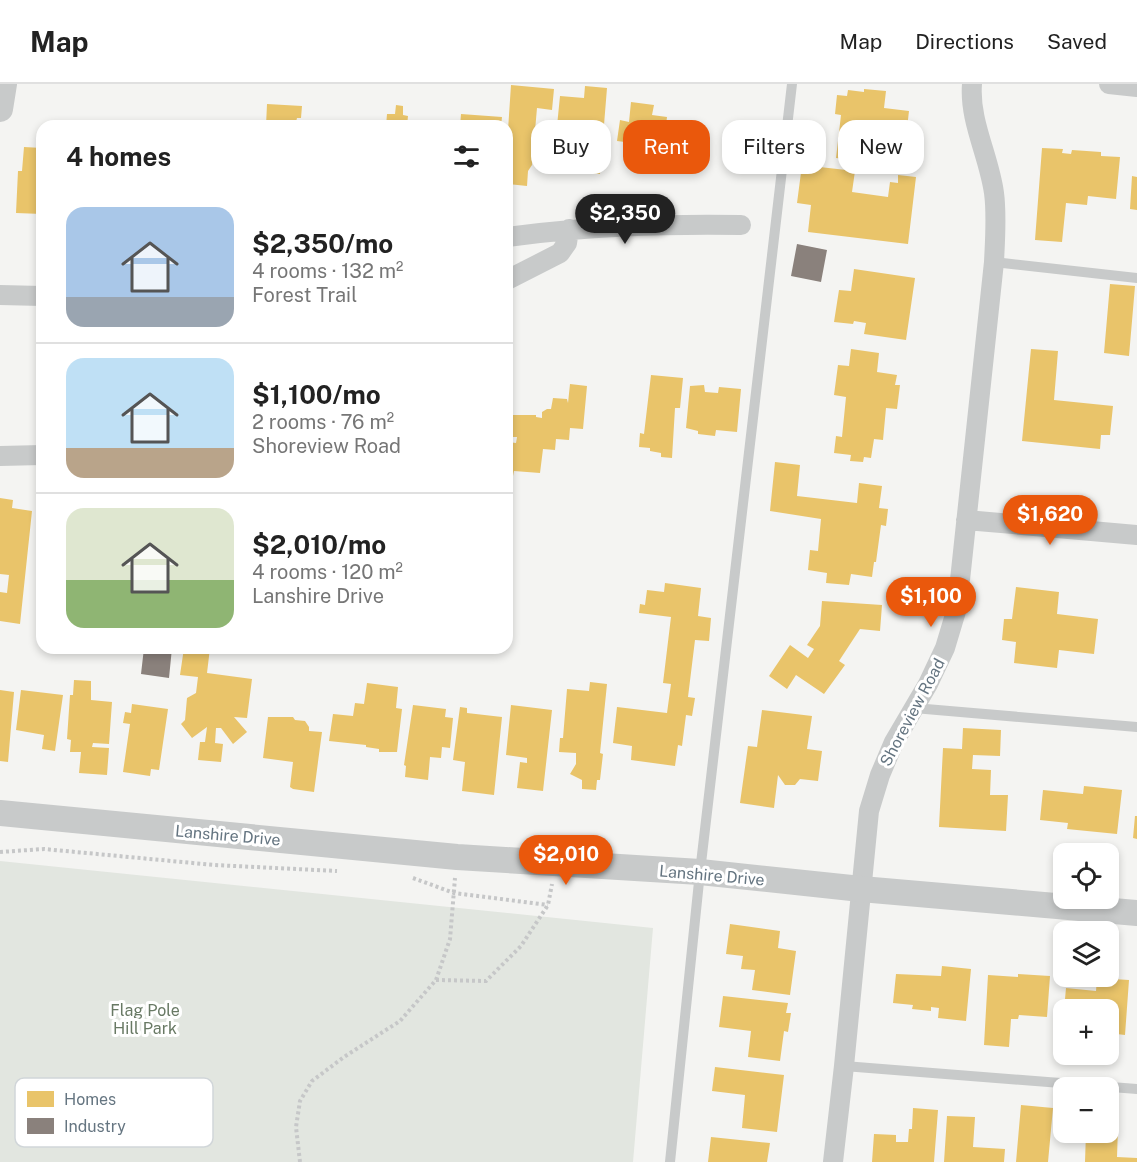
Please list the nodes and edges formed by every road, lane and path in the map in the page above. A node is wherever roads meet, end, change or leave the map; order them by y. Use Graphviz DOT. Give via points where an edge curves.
graph roads {
  1 [pos="4,84"];
  2 [pos="792,84"];
  3 [pos="972,84"];
  4 [pos="1109,84"];
  5 [pos="1137,87"];
  6 [pos="0,110"];
  7 [pos="741,225"];
  8 [pos="569,229"];
  9 [pos="513,236"];
  10 [pos="994,262"];
  11 [pos="513,277"];
  12 [pos="1137,278"];
  13 [pos="0,295"];
  14 [pos="36,296"];
  15 [pos="36,455"];
  16 [pos="0,456"];
  17 [pos="966,520"];
  18 [pos="1137,535"];
  19 [pos="914,708"];
  20 [pos="1137,727"];
  21 [pos="0,813"];
  22 [pos="0,852"];
  23 [pos="457,857"];
  24 [pos="555,864"];
  25 [pos="339,871"];
  26 [pos="700,872"];
  27 [pos="405,877"];
  28 [pos="861,889"];
  29 [pos="454,893"];
  30 [pos="548,905"];
  31 [pos="1137,913"];
  32 [pos="436,980"];
  33 [pos="844,1066"];
  34 [pos="1137,1089"];
  35 [pos="300,1162"];
  36 [pos="670,1162"];
  37 [pos="833,1162"];
  1 -- 6 [label="street"];
  2 -- 26 [label="lane"];
  3 -- 10 [label="street, Shoreview Road" via="976,124 994,194"];
  4 -- 5 [label="street"];
  7 -- 8 [label="street"];
  8 -- 9 [label="street"];
  8 -- 11 [label="street" via="567,243 560,253"];
  10 -- 12 [label="lane"];
  10 -- 17 [label="street, Shoreview Road"];
  13 -- 14 [label="street"];
  15 -- 16 [label="street"];
  17 -- 18 [label="street"];
  17 -- 19 [label="street, Shoreview Road" via="957,608 945,648"];
  19 -- 20 [label="lane"];
  19 -- 28 [label="street, Shoreview Road" via="894,742 868,811"];
  21 -- 23 [label="street, Lanshire Drive"];
  22 -- 25 [label="path" via="44,849 214,865"];
  23 -- 24 [label="street, Lanshire Drive"];
  23 -- 29 [label="path"];
  24 -- 26 [label="street, Lanshire Drive"];
  24 -- 30 [label="path"];
  26 -- 28 [label="street, Lanshire Drive"];
  26 -- 36 [label="lane"];
  27 -- 29 [label="path"];
  28 -- 31 [label="street, Lanshire Drive"];
  28 -- 33 [label="street, Shoreview Road"];
  29 -- 30 [label="path"];
  29 -- 32 [label="path" via="450,939"];
  30 -- 32 [label="path" via="521,946 486,981"];
  32 -- 35 [label="path" via="400,1021 312,1081 300,1101 296,1127"];
  33 -- 34 [label="lane"];
  33 -- 37 [label="street, Shoreview Road"];
}
